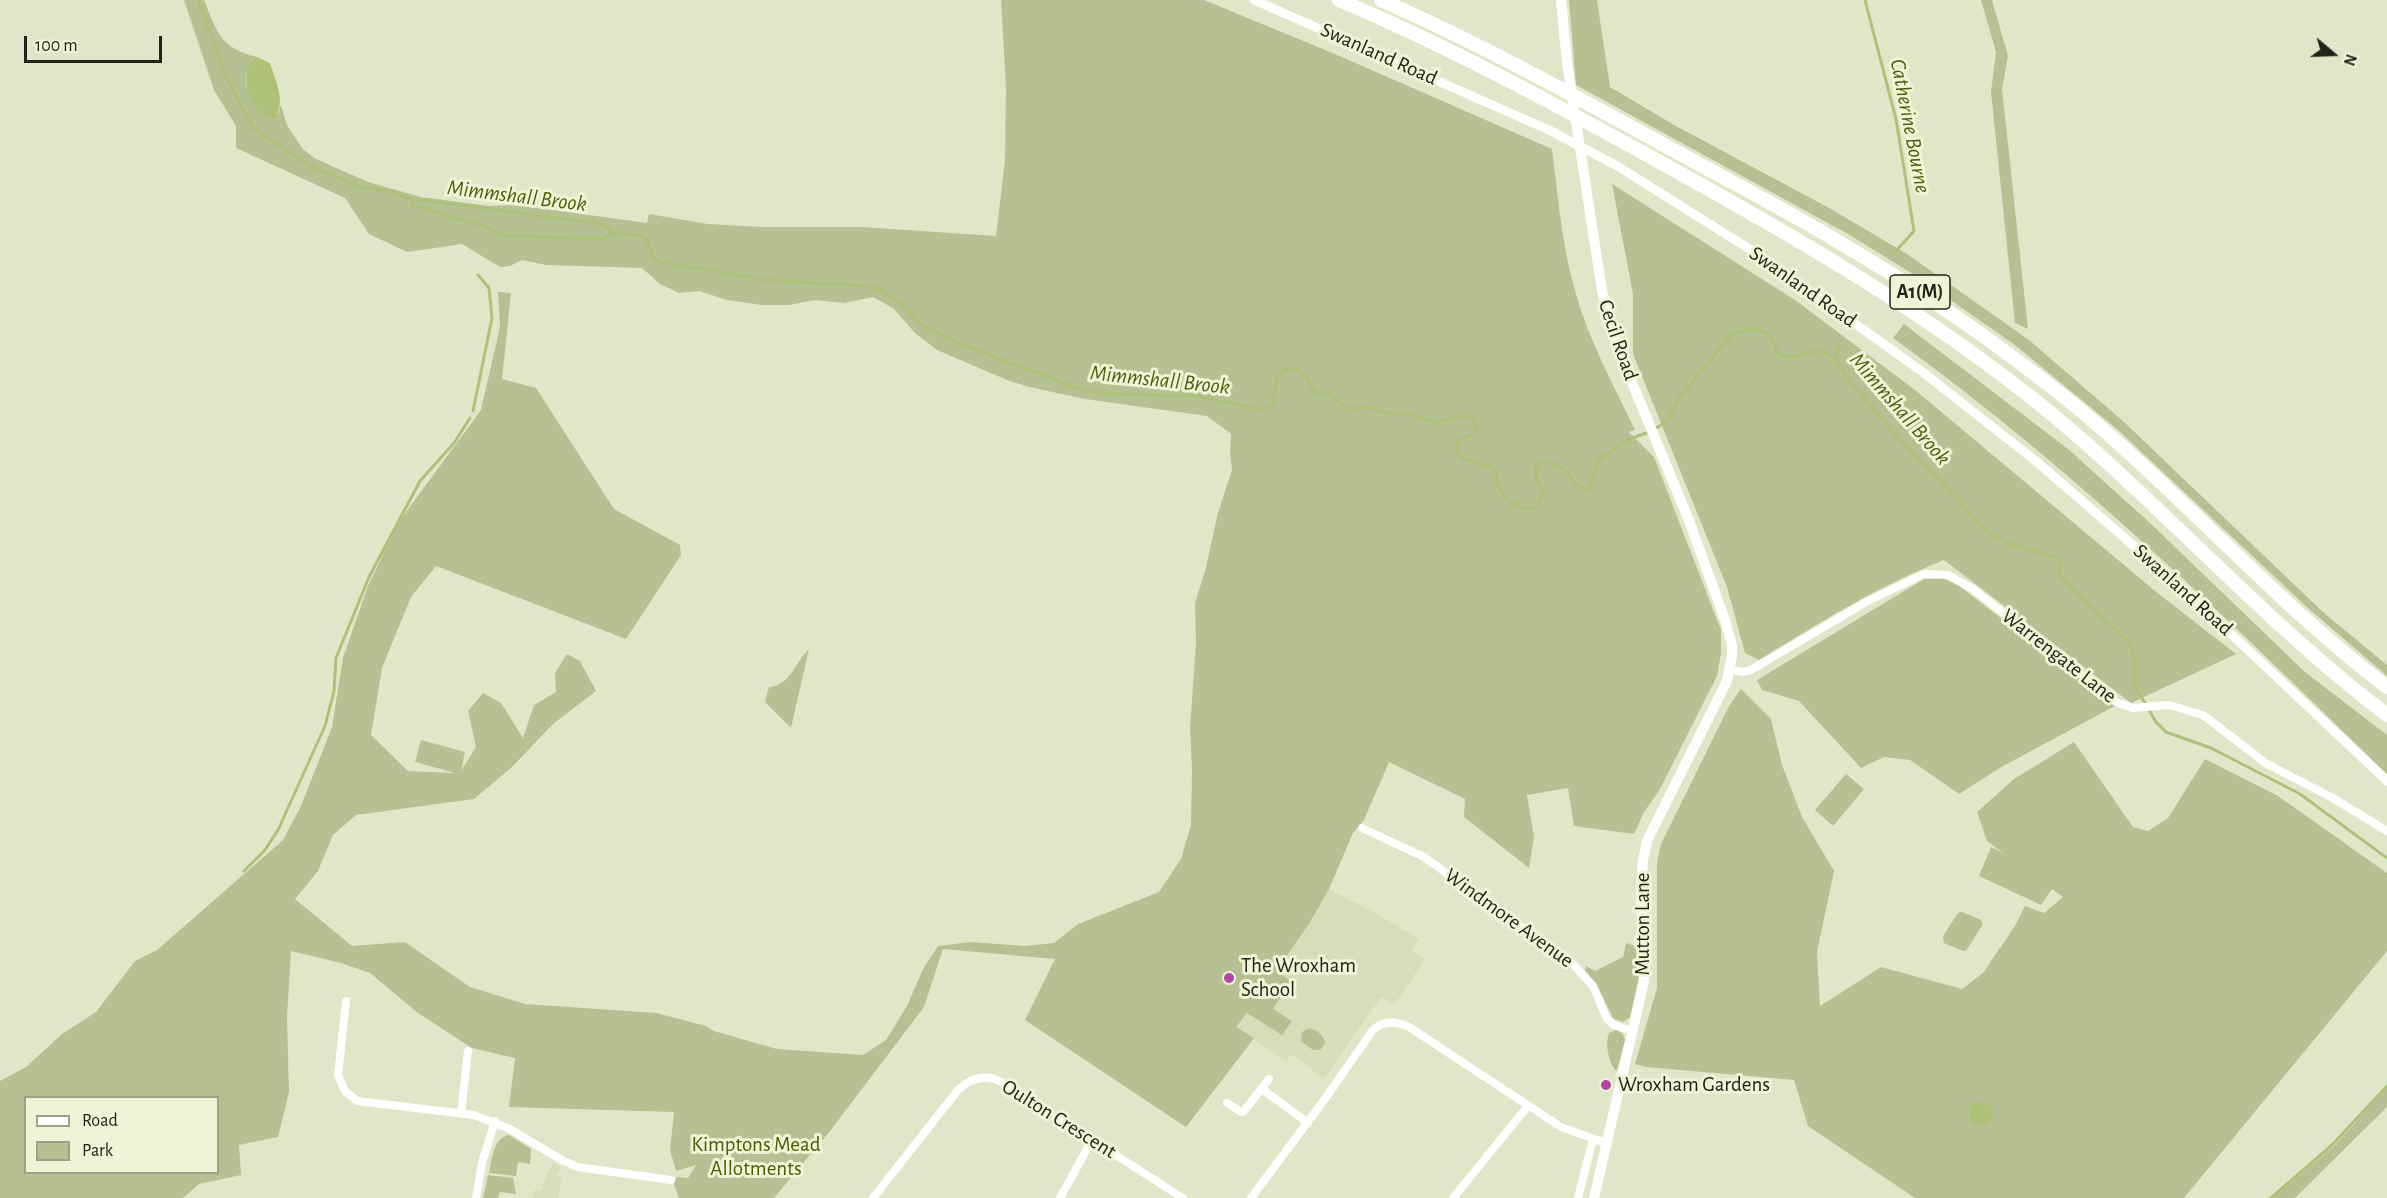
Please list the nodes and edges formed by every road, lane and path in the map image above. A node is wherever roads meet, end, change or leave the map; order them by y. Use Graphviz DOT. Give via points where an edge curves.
graph roads {
  1 [pos="1254,0"];
  2 [pos="1340,0"];
  3 [pos="1382,0"];
  4 [pos="1561,0"];
  5 [pos="1730,667"];
  6 [pos="2387,687"];
  7 [pos="2387,715"];
  8 [pos="2387,781"];
  9 [pos="1362,828"];
  10 [pos="2387,831"];
  11 [pos="346,1001"];
  12 [pos="1632,1031"];
  13 [pos="468,1051"];
  14 [pos="1269,1079"];
  15 [pos="1262,1089"];
  16 [pos="1227,1102"];
  17 [pos="1528,1106"];
  18 [pos="461,1114"];
  19 [pos="495,1121"];
  20 [pos="1308,1123"];
  21 [pos="1092,1140"];
  22 [pos="1593,1140"];
  23 [pos="1608,1143"];
  24 [pos="671,1180"];
  25 [pos="476,1198"];
  26 [pos="873,1198"];
  27 [pos="1060,1198"];
  28 [pos="1183,1198"];
  29 [pos="1251,1198"];
  30 [pos="1453,1198"];
  31 [pos="1578,1198"];
  32 [pos="1594,1198"];
  1 -- 8 [label="street, Swanland Road" via="1550,130 1619,167 1759,255 1920,370 2055,477 2179,585"];
  2 -- 7 [label="highway, A1(M)" via="1465,57 1718,194 1932,325 2069,429 2279,625"];
  3 -- 6 [label="highway, A1(M)" via="1563,90 1708,169 1842,243 1954,315 2065,398 2295,611"];
  4 -- 5 [label="main road, Cecil Road" via="1582,171 1602,291 1615,337 1725,620 1732,645"];
  5 -- 10 [label="street, Warrengate Lane" via="1743,672 1751,670 1866,602 1924,574 1948,575 1973,590 2116,702 2127,707 2181,707 2203,715 2267,764 2331,796"];
  5 -- 12 [label="main road, Mutton Lane" via="1647,841 1641,889 1644,981"];
  9 -- 12 [label="street, Windmore Avenue" via="1422,855 1571,962 1593,986 1607,1019"];
  11 -- 18 [label="street" via="338,1072 348,1094 364,1102"];
  12 -- 23 [label="main road, Mutton Lane"];
  13 -- 18 [label="street"];
  14 -- 15 [label="street"];
  15 -- 16 [label="street" via="1244,1111"];
  15 -- 20 [label="street"];
  17 -- 20 [label="street" via="1409,1027 1392,1022 1373,1030"];
  17 -- 22 [label="street"];
  17 -- 30 [label="street"];
  18 -- 19 [label="street"];
  19 -- 24 [label="street" via="577,1167"];
  19 -- 25 [label="street"];
  20 -- 29 [label="street"];
  21 -- 26 [label="street, Oulton Crescent" via="997,1080 981,1077 958,1090"];
  21 -- 27 [label="street"];
  21 -- 28 [label="street, Oulton Crescent"];
  22 -- 23 [label="street"];
  22 -- 31 [label="street"];
  23 -- 32 [label="main road, Mutton Lane"];
}
